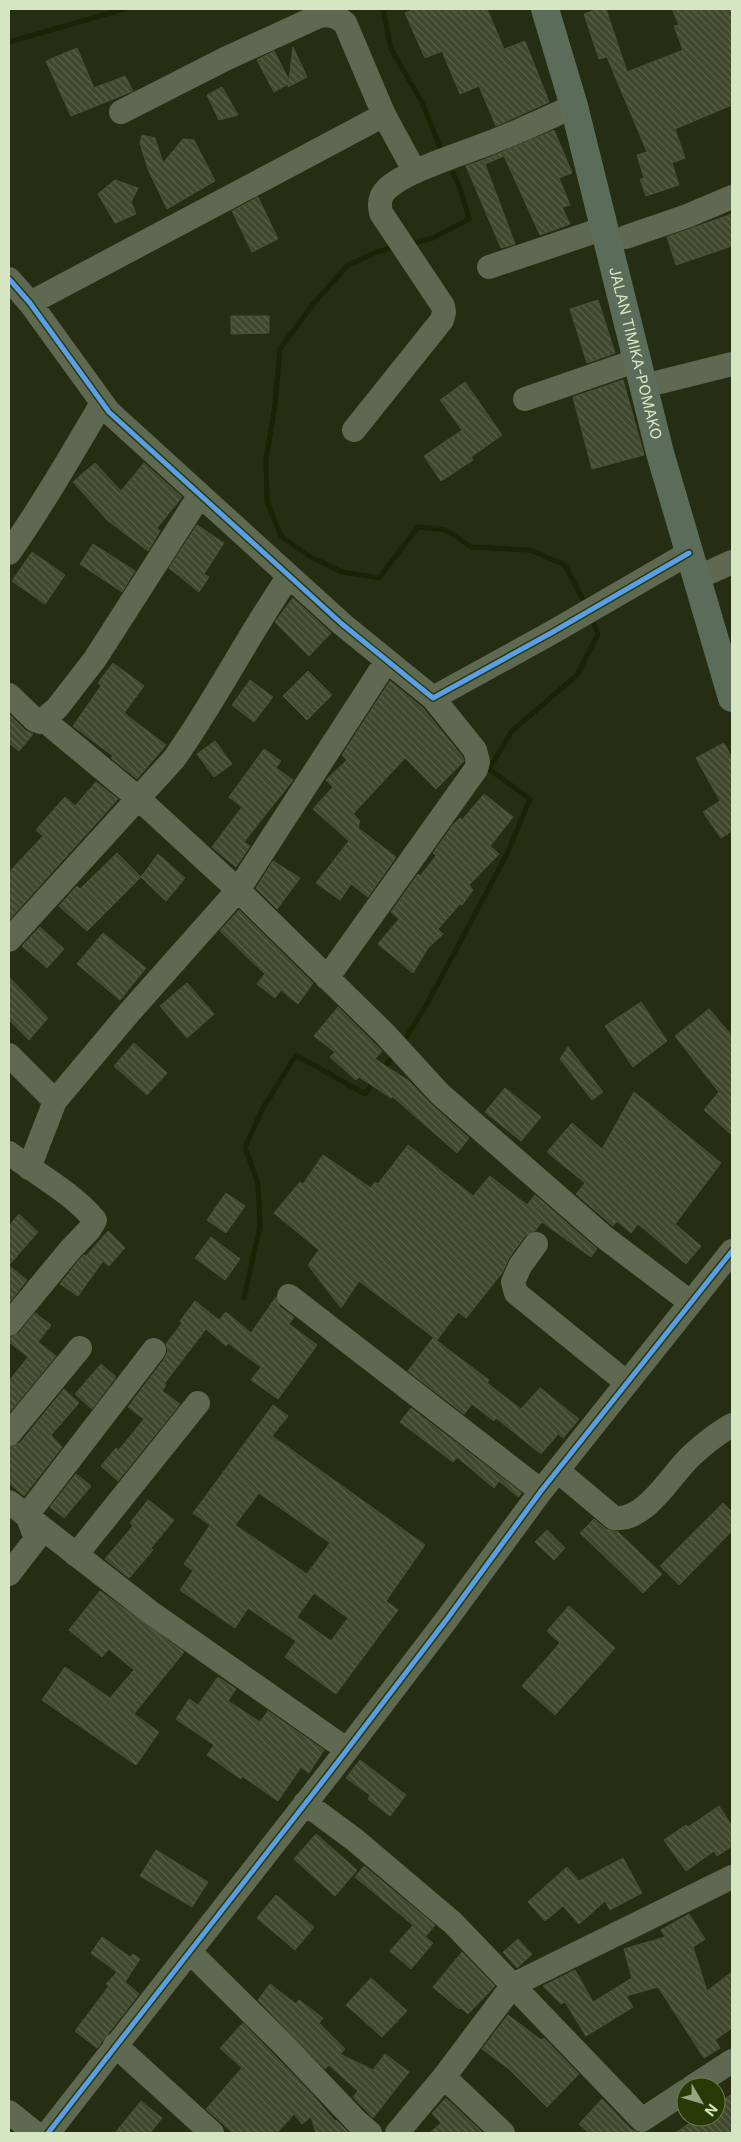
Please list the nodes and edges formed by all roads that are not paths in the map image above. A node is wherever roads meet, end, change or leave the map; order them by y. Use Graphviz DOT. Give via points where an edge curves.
graph roads {
  1 [pos="544,9"];
  2 [pos="562,9"];
  3 [pos="574,106"];
  4 [pos="121,112"];
  5 [pos="384,115"];
  6 [pos="415,172"];
  7 [pos="732,197"];
  8 [pos="616,233"];
  9 [pos="489,267"];
  10 [pos="9,278"];
  11 [pos="30,303"];
  12 [pos="638,360"];
  13 [pos="732,364"];
  14 [pos="660,382"];
  15 [pos="525,399"];
  16 [pos="102,403"];
  17 [pos="354,430"];
  18 [pos="200,495"];
  19 [pos="9,553"];
  20 [pos="689,553"];
  21 [pos="721,567"];
  22 [pos="289,576"];
  23 [pos="732,646"];
  24 [pos="386,662"];
  25 [pos="9,695"];
  26 [pos="432,698"];
  27 [pos="732,698"];
  28 [pos="45,720"];
  29 [pos="139,799"];
  30 [pos="238,890"];
  31 [pos="9,940"];
  32 [pos="327,978"];
  33 [pos="9,1055"];
  34 [pos="55,1101"];
  35 [pos="9,1153"];
  36 [pos="29,1168"];
  37 [pos="536,1244"];
  38 [pos="732,1252"];
  39 [pos="289,1296"];
  40 [pos="690,1302"];
  41 [pos="9,1324"];
  42 [pos="80,1348"];
  43 [pos="154,1350"];
  44 [pos="627,1383"];
  45 [pos="198,1403"];
  46 [pos="732,1425"];
  47 [pos="9,1434"];
  48 [pos="558,1471"];
  49 [pos="541,1491"];
  50 [pos="18,1509"];
  51 [pos="76,1555"];
  52 [pos="9,1574"];
  53 [pos="346,1749"];
  54 [pos="305,1803"];
  55 [pos="732,1877"];
  56 [pos="190,1952"];
  57 [pos="513,1985"];
  58 [pos="115,2045"];
  59 [pos="732,2061"];
  60 [pos="444,2077"];
  61 [pos="707,2077"];
  62 [pos="676,2101"];
  63 [pos="9,2112"];
  64 [pos="649,2127"];
  65 [pos="35,2133"];
  66 [pos="48,2133"];
  67 [pos="212,2133"];
  68 [pos="370,2133"];
  69 [pos="397,2133"];
  70 [pos="503,2133"];
  1 -- 3 [label="highway, JALAN TIMIKA-POMAKO"];
  2 -- 8 [label="highway, JALAN TIMIKA-POMAKO"];
  3 -- 6 [label="street"];
  3 -- 8 [label="highway, JALAN TIMIKA-POMAKO"];
  4 -- 5 [label="street" via="225,59 328,14 345,23"];
  5 -- 6 [label="street"];
  5 -- 11 [label="street"];
  6 -- 17 [label="street" via="382,193 379,206 444,312 442,320"];
  7 -- 8 [label="street" via="687,216"];
  8 -- 9 [label="street"];
  8 -- 12 [label="highway, JALAN TIMIKA-POMAKO"];
  8 -- 14 [label="highway, JALAN TIMIKA-POMAKO" via="636,285"];
  10 -- 11 [label="street"];
  11 -- 16 [label="street"];
  12 -- 15 [label="street"];
  12 -- 20 [label="highway, JALAN TIMIKA-POMAKO" via="660,454"];
  13 -- 14 [label="street"];
  14 -- 21 [label="highway, JALAN TIMIKA-POMAKO"];
  16 -- 18 [label="street"];
  16 -- 19 [label="street" via="71,458"];
  18 -- 22 [label="street"];
  18 -- 28 [label="street" via="95,660"];
  20 -- 26 [label="street"];
  20 -- 27 [label="highway, JALAN TIMIKA-POMAKO"];
  21 -- 23 [label="highway, JALAN TIMIKA-POMAKO"];
  22 -- 24 [label="street"];
  22 -- 29 [label="street" via="263,613 190,737"];
  24 -- 26 [label="street"];
  24 -- 30 [label="street"];
  25 -- 28 [label="street" via="35,720"];
  26 -- 32 [label="street" via="475,750 476,769"];
  28 -- 29 [label="street"];
  29 -- 30 [label="street"];
  29 -- 31 [label="street"];
  30 -- 32 [label="street"];
  30 -- 34 [label="street"];
  32 -- 40 [label="street" via="440,1094 604,1237"];
  33 -- 34 [label="street"];
  34 -- 36 [label="street"];
  35 -- 36 [label="street"];
  36 -- 41 [label="street" via="64,1191 95,1220"];
  37 -- 44 [label="street" via="516,1274 513,1282 516,1293"];
  38 -- 40 [label="street"];
  39 -- 49 [label="street"];
  40 -- 44 [label="street"];
  42 -- 47 [label="street"];
  43 -- 50 [label="street"];
  44 -- 48 [label="street"];
  45 -- 51 [label="street"];
  46 -- 48 [label="street" via="691,1456 649,1503 621,1519 614,1518"];
  48 -- 49 [label="street"];
  49 -- 53 [label="street"];
  50 -- 51 [label="street"];
  50 -- 52 [label="street" via="36,1539"];
  51 -- 53 [label="street" via="202,1650"];
  53 -- 54 [label="street"];
  54 -- 56 [label="street"];
  54 -- 57 [label="street" via="363,1846 453,1923"];
  55 -- 57 [label="street"];
  56 -- 58 [label="street"];
  56 -- 68 [label="street"];
  57 -- 60 [label="street"];
  57 -- 64 [label="street"];
  58 -- 66 [label="street"];
  58 -- 67 [label="street"];
  59 -- 61 [label="street"];
  60 -- 69 [label="street"];
  60 -- 70 [label="street"];
  62 -- 64 [label="street"];
  63 -- 65 [label="street"];
}
